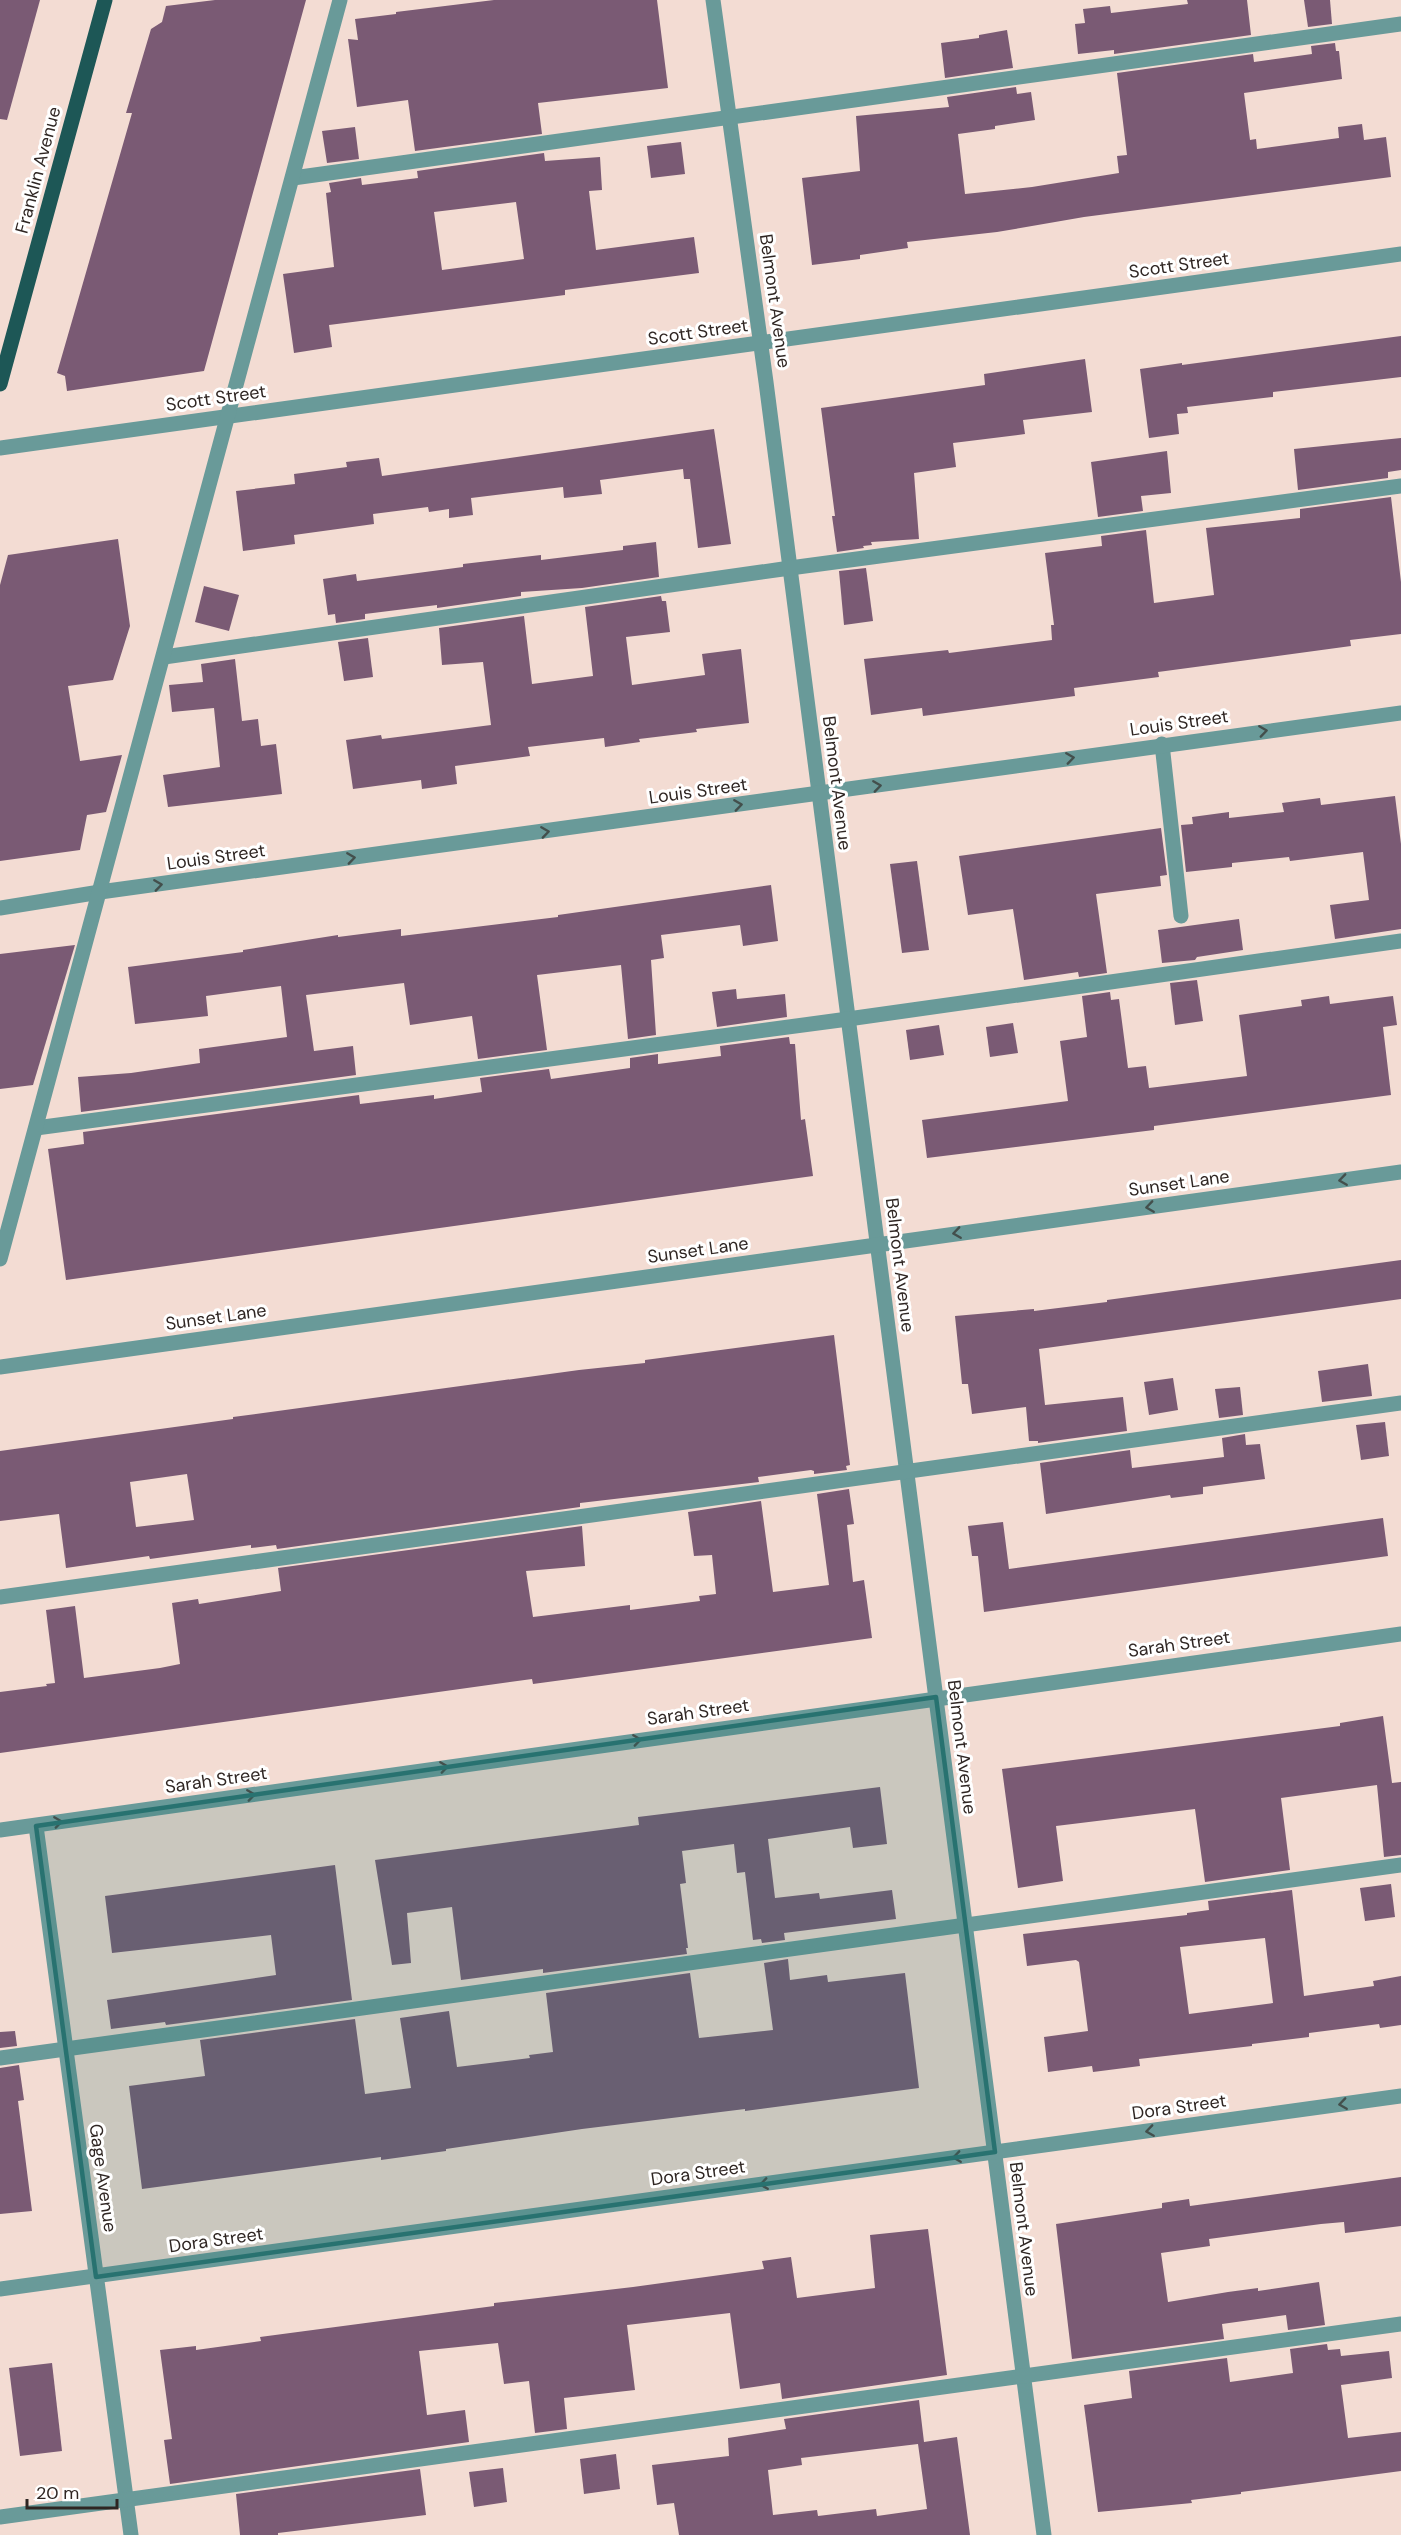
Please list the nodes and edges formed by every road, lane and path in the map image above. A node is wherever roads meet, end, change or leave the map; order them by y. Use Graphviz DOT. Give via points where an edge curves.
graph roads {
  1 [pos="105,0"];
  2 [pos="340,0"];
  3 [pos="713,0"];
  4 [pos="1401,24"];
  5 [pos="729,117"];
  6 [pos="293,178"];
  7 [pos="1401,254"];
  8 [pos="761,343"];
  9 [pos="0,384"];
  10 [pos="229,416"];
  11 [pos="0,448"];
  12 [pos="1401,486"];
  13 [pos="790,568"];
  14 [pos="164,657"];
  15 [pos="1401,713"];
  16 [pos="1162,744"];
  17 [pos="819,794"];
  18 [pos="100,892"];
  19 [pos="0,908"];
  20 [pos="1180,916"];
  21 [pos="1401,941"];
  22 [pos="848,1019"];
  23 [pos="36,1128"];
  24 [pos="1401,1172"];
  25 [pos="878,1244"];
  26 [pos="0,1260"];
  27 [pos="0,1367"];
  28 [pos="1401,1403"];
  29 [pos="906,1471"];
  30 [pos="0,1597"];
  31 [pos="1401,1634"];
  32 [pos="936,1697"];
  33 [pos="36,1826"];
  34 [pos="0,1830"];
  35 [pos="1401,1865"];
  36 [pos="965,1926"];
  37 [pos="66,2049"];
  38 [pos="0,2058"];
  39 [pos="1401,2096"];
  40 [pos="995,2152"];
  41 [pos="96,2277"];
  42 [pos="0,2289"];
  43 [pos="1401,2324"];
  44 [pos="1024,2376"];
  45 [pos="126,2499"];
  46 [pos="0,2517"];
  47 [pos="131,2535"];
  48 [pos="1044,2535"];
  1 -- 9 [label="main road, Franklin Avenue"];
  2 -- 6 [label="street"];
  3 -- 5 [label="street, Belmont Avenue"];
  4 -- 5 [label="street"];
  5 -- 6 [label="street"];
  5 -- 8 [label="street, Belmont Avenue"];
  6 -- 10 [label="street"];
  7 -- 8 [label="street, Scott Street"];
  8 -- 10 [label="street, Scott Street"];
  8 -- 13 [label="street, Belmont Avenue"];
  10 -- 11 [label="street, Scott Street"];
  10 -- 14 [label="street"];
  12 -- 13 [label="street"];
  13 -- 14 [label="street"];
  13 -- 17 [label="street, Belmont Avenue"];
  14 -- 18 [label="street"];
  16 -- 15 [label="street, Louis Street, one-way"];
  17 -- 16 [label="street, Louis Street, one-way"];
  16 -- 20 [label="street"];
  18 -- 17 [label="street, Louis Street, one-way"];
  17 -- 22 [label="street, Belmont Avenue"];
  18 -- 19 [label="street, Louis Street"];
  18 -- 23 [label="street"];
  21 -- 22 [label="street"];
  22 -- 23 [label="street"];
  22 -- 25 [label="street, Belmont Avenue"];
  23 -- 26 [label="street"];
  24 -- 25 [label="street, Sunset Lane, one-way"];
  25 -- 27 [label="street, Sunset Lane"];
  25 -- 29 [label="street, Belmont Avenue"];
  28 -- 29 [label="street"];
  29 -- 30 [label="street"];
  29 -- 32 [label="street, Belmont Avenue"];
  31 -- 32 [label="street, Sarah Street"];
  33 -- 32 [label="street, Sarah Street, one-way"];
  32 -- 36 [label="street, Belmont Avenue"];
  33 -- 34 [label="street, Sarah Street"];
  33 -- 37 [label="street, Gage Avenue"];
  35 -- 36 [label="street"];
  36 -- 37 [label="street"];
  36 -- 40 [label="street, Belmont Avenue"];
  37 -- 38 [label="street"];
  37 -- 41 [label="street, Gage Avenue"];
  39 -- 40 [label="street, Dora Street, one-way"];
  40 -- 41 [label="street, Dora Street, one-way"];
  40 -- 44 [label="street, Belmont Avenue"];
  41 -- 42 [label="street, Dora Street"];
  41 -- 45 [label="street, Gage Avenue"];
  43 -- 44 [label="street"];
  44 -- 45 [label="street"];
  44 -- 48 [label="street, Belmont Avenue"];
  45 -- 46 [label="street"];
  45 -- 47 [label="street, Gage Avenue"];
}
